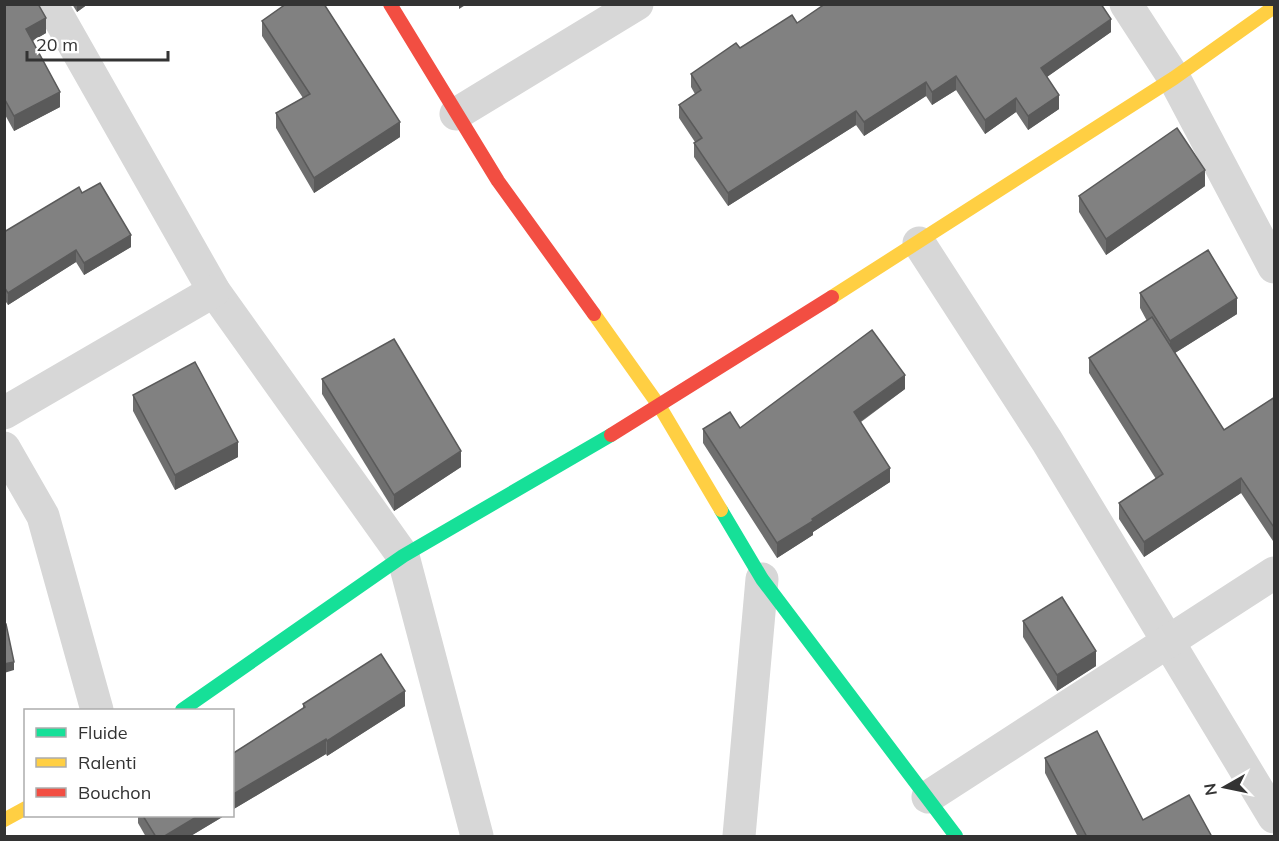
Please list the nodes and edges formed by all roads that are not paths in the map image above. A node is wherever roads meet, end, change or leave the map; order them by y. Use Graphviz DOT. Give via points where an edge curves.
graph roads {
  1 [pos="51,4"];
  2 [pos="390,4"];
  3 [pos="637,4"];
  4 [pos="1126,4"];
  5 [pos="1275,7"];
  6 [pos="1174,78"];
  7 [pos="456,114"];
  8 [pos="919,243"];
  9 [pos="1275,267"];
  10 [pos="214,291"];
  11 [pos="660,407"];
  12 [pos="4,413"];
  13 [pos="4,448"];
  14 [pos="403,556"];
  15 [pos="1275,573"];
  16 [pos="762,579"];
  17 [pos="1170,640"];
  18 [pos="96,709"];
  19 [pos="185,709"];
  20 [pos="928,797"];
  21 [pos="24,809"];
  22 [pos="1275,817"];
  23 [pos="4,820"];
  24 [pos="477,837"];
  25 [pos="740,837"];
  26 [pos="956,837"];
  1 -- 10 [label="street"];
  2 -- 7 [label="street"];
  3 -- 7 [label="street"];
  4 -- 6 [label="street"];
  5 -- 6 [label="street"];
  6 -- 8 [label="street"];
  6 -- 9 [label="street"];
  7 -- 11 [label="street" via="498,181"];
  8 -- 11 [label="street"];
  8 -- 17 [label="street"];
  10 -- 12 [label="street"];
  10 -- 14 [label="street"];
  11 -- 14 [label="street"];
  11 -- 16 [label="street"];
  13 -- 18 [label="street" via="43,516"];
  14 -- 19 [label="street"];
  14 -- 24 [label="street"];
  15 -- 17 [label="street"];
  16 -- 20 [label="street"];
  16 -- 25 [label="street"];
  17 -- 20 [label="street"];
  17 -- 22 [label="street"];
  20 -- 26 [label="street"];
  21 -- 23 [label="street"];
}
